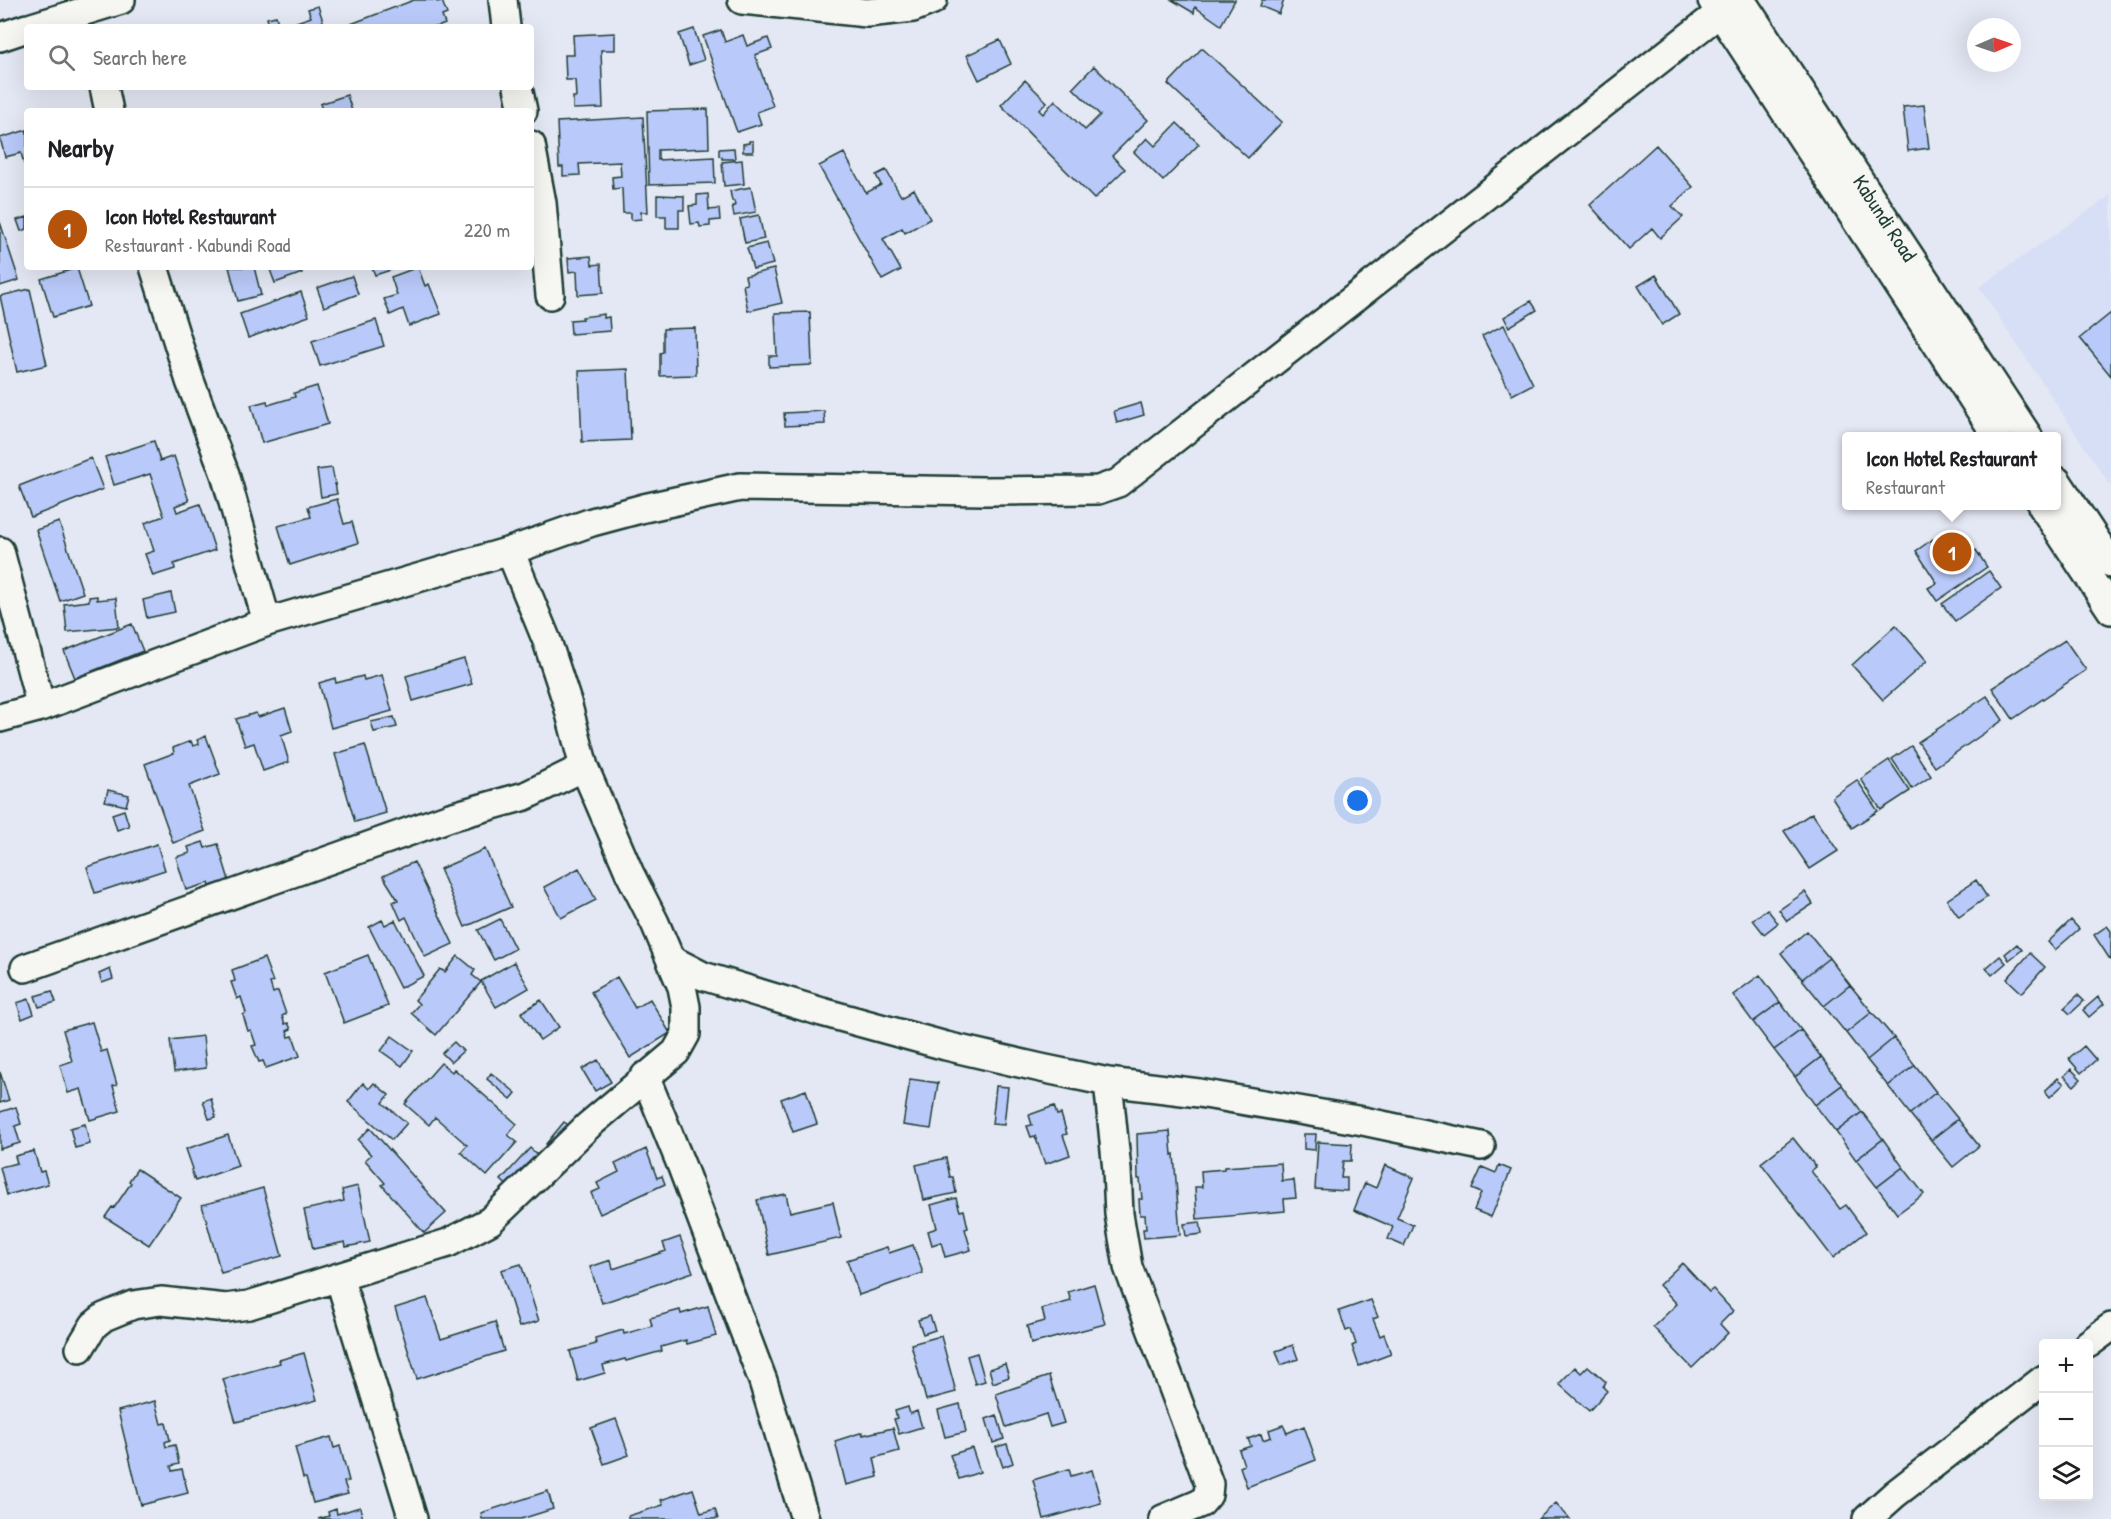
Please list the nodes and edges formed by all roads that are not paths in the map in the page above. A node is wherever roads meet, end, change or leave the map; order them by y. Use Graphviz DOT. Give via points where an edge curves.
graph roads {
  1 [pos="121,0"];
  2 [pos="503,0"];
  3 [pos="741,0"];
  4 [pos="933,0"];
  5 [pos="1727,3"];
  6 [pos="90,18"];
  7 [pos="51,24"];
  8 [pos="506,24"];
  9 [pos="24,29"];
  10 [pos="0,37"];
  11 [pos="105,90"];
  12 [pos="519,90"];
  13 [pos="108,108"];
  14 [pos="522,108"];
  15 [pos="534,161"];
  16 [pos="155,270"];
  17 [pos="550,295"];
  18 [pos="1995,432"];
  19 [pos="2025,432"];
  20 [pos="2061,486"];
  21 [pos="2045,510"];
  22 [pos="2107,549"];
  23 [pos="0,551"];
  24 [pos="510,551"];
  25 [pos="2111,610"];
  26 [pos="267,622"];
  27 [pos="41,707"];
  28 [pos="0,718"];
  29 [pos="585,767"];
  30 [pos="672,960"];
  31 [pos="25,968"];
  32 [pos="645,1076"];
  33 [pos="1108,1082"];
  34 [pos="1481,1146"];
  35 [pos="339,1277"];
  36 [pos="2111,1327"];
  37 [pos="2093,1340"];
  38 [pos="80,1348"];
  39 [pos="2039,1382"];
  40 [pos="413,1519"];
  41 [pos="805,1519"];
  42 [pos="1163,1519"];
  43 [pos="1867,1519"];
  1 -- 6 [label="street"];
  2 -- 8 [label="street"];
  3 -- 4 [label="street" via="867,13 913,8"];
  5 -- 18 [label="street, Kabundi Road"];
  5 -- 19 [label="street, Kabundi Road"];
  5 -- 24 [label="street" via="1118,483 1098,490 740,487 644,507"];
  6 -- 7 [label="street"];
  9 -- 10 [label="street"];
  11 -- 13 [label="street"];
  12 -- 14 [label="street"];
  15 -- 17 [label="street"];
  16 -- 26 [label="street" via="225,474"];
  20 -- 22 [label="street"];
  21 -- 25 [label="street"];
  23 -- 27 [label="street"];
  24 -- 26 [label="street"];
  24 -- 29 [label="street" via="547,641"];
  26 -- 27 [label="street"];
  27 -- 28 [label="street"];
  29 -- 30 [label="street"];
  29 -- 31 [label="street" via="525,796 450,817"];
  30 -- 32 [label="street" via="686,1007 686,1034 676,1052"];
  30 -- 33 [label="street" via="703,976 822,1012 946,1046"];
  32 -- 35 [label="street" via="490,1221 448,1243"];
  32 -- 41 [label="street" via="763,1381"];
  33 -- 34 [label="street" via="1363,1121"];
  33 -- 42 [label="street" via="1119,1214 1128,1266 1209,1484 1208,1495 1201,1503"];
  35 -- 38 [label="street" via="249,1305 226,1308 161,1301 133,1305 94,1325"];
  35 -- 40 [label="street"];
  36 -- 37 [label="street"];
  39 -- 43 [label="street"];
}
